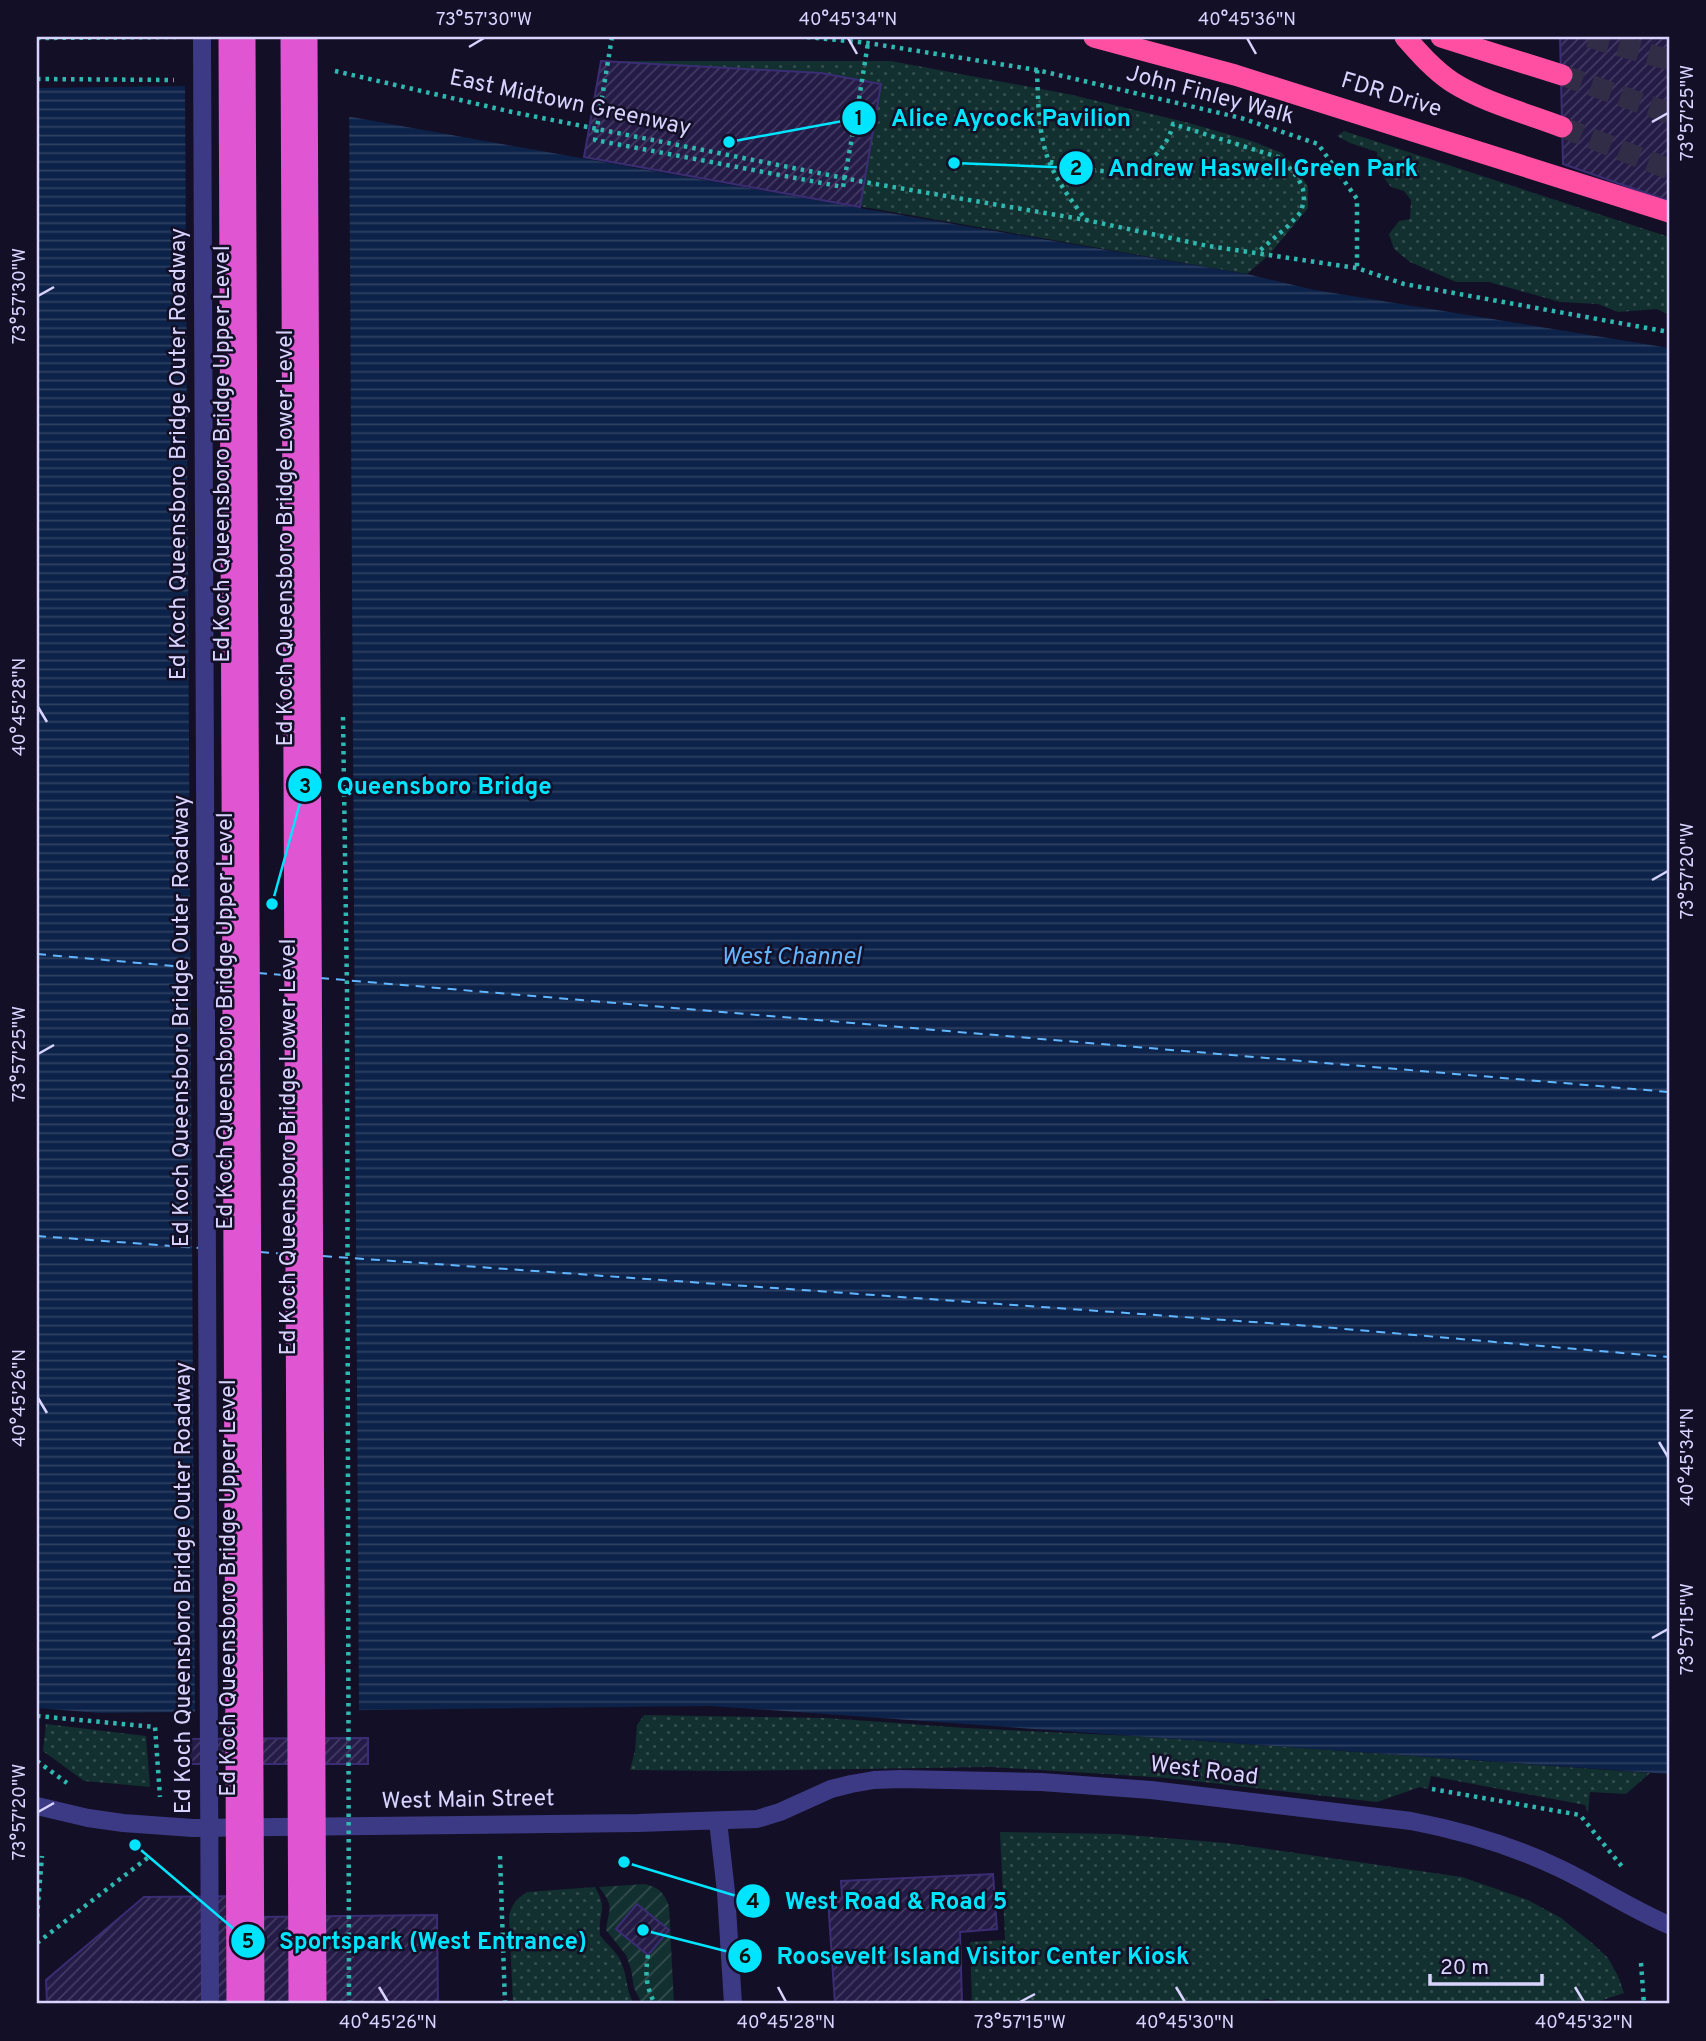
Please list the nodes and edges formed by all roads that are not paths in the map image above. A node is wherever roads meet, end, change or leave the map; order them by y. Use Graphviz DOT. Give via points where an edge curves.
graph roads {
  1 [pos="202,37"];
  2 [pos="228,37"];
  3 [pos="246,37"];
  4 [pos="290,37"];
  5 [pos="308,37"];
  6 [pos="1094,37"];
  7 [pos="1405,37"];
  8 [pos="1441,37"];
  9 [pos="1562,75"];
  10 [pos="1562,127"];
  11 [pos="1669,212"];
  12 [pos="37,1806"];
  13 [pos="718,1821"];
  14 [pos="1669,1925"];
  15 [pos="211,2004"];
  16 [pos="236,2004"];
  17 [pos="255,2004"];
  18 [pos="298,2004"];
  19 [pos="317,2004"];
  20 [pos="733,2004"];
  1 -- 15 [label="street, Ed Koch Queensboro Bridge Outer Roadway, bridge"];
  2 -- 16 [label="highway, bridge"];
  3 -- 17 [label="highway, Ed Koch Queensboro Bridge Upper Level, bridge"];
  4 -- 18 [label="highway, bridge"];
  5 -- 19 [label="highway, Ed Koch Queensboro Bridge Lower Level, bridge"];
  6 -- 11 [label="highway, FDR Drive" via="1248,79"];
  7 -- 10 [label="highway" via="1452,81"];
  8 -- 9 [label="highway"];
  12 -- 13 [label="street, West Main Street" via="123,1823 193,1828"];
  13 -- 14 [label="street, West Road" via="757,1819 831,1790 874,1780 1041,1782 1151,1790 1451,1828 1527,1853"];
  13 -- 20 [label="street"];
}
